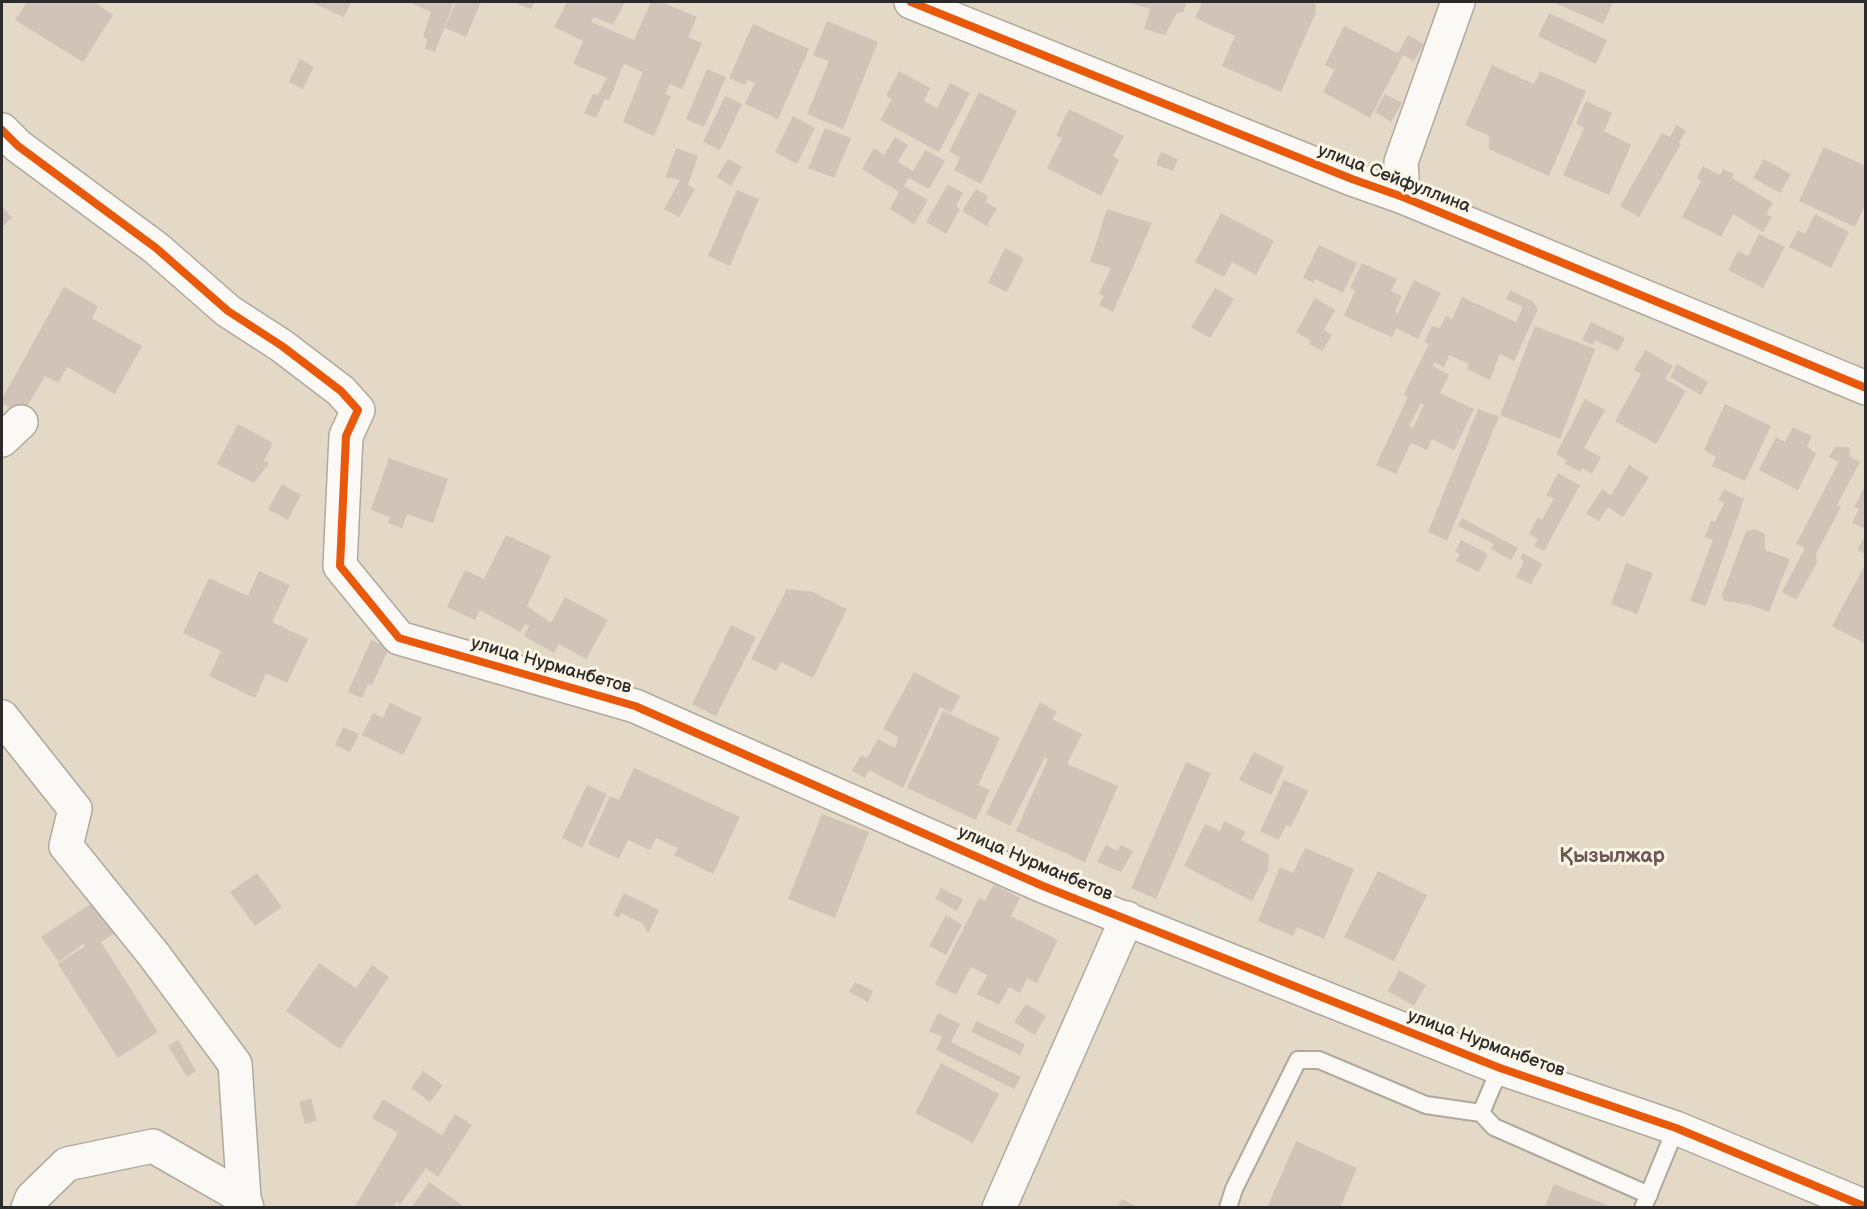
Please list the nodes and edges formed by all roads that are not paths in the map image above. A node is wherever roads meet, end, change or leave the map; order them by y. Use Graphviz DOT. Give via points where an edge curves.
graph roads {
  1 [pos="911,2"];
  2 [pos="1458,2"];
  3 [pos="2,129"];
  4 [pos="1403,197"];
  5 [pos="1866,388"];
  6 [pos="2,717"];
  7 [pos="1127,918"];
  8 [pos="1500,1068"];
  9 [pos="1481,1113"];
  10 [pos="1676,1128"];
  11 [pos="1646,1201"];
  12 [pos="246,1203"];
  13 [pos="1866,1207"];
  14 [pos="28,1208"];
  15 [pos="999,1208"];
  16 [pos="1228,1208"];
  1 -- 4 [label="street, улица Сейфуллина"];
  2 -- 4 [label="street" via="1401,162"];
  3 -- 7 [label="street, улица Нурманбетов" via="18,146 156,248 228,310 341,391 358,410 346,436 340,566 399,638 635,706 1043,886"];
  4 -- 5 [label="street, улица Сейфуллина"];
  6 -- 12 [label="street" via="75,809 66,846 235,1064"];
  7 -- 8 [label="street, улица Нурманбетов"];
  7 -- 15 [label="street"];
  8 -- 9 [label="lane"];
  8 -- 10 [label="street, улица Нурманбетов"];
  9 -- 11 [label="lane" via="1494,1126"];
  9 -- 16 [label="lane" via="1426,1105 1319,1060 1298,1060"];
  10 -- 11 [label="lane"];
  10 -- 13 [label="street, улица Нурманбетов"];
  12 -- 14 [label="street" via="153,1146 67,1164 32,1198"];
}
